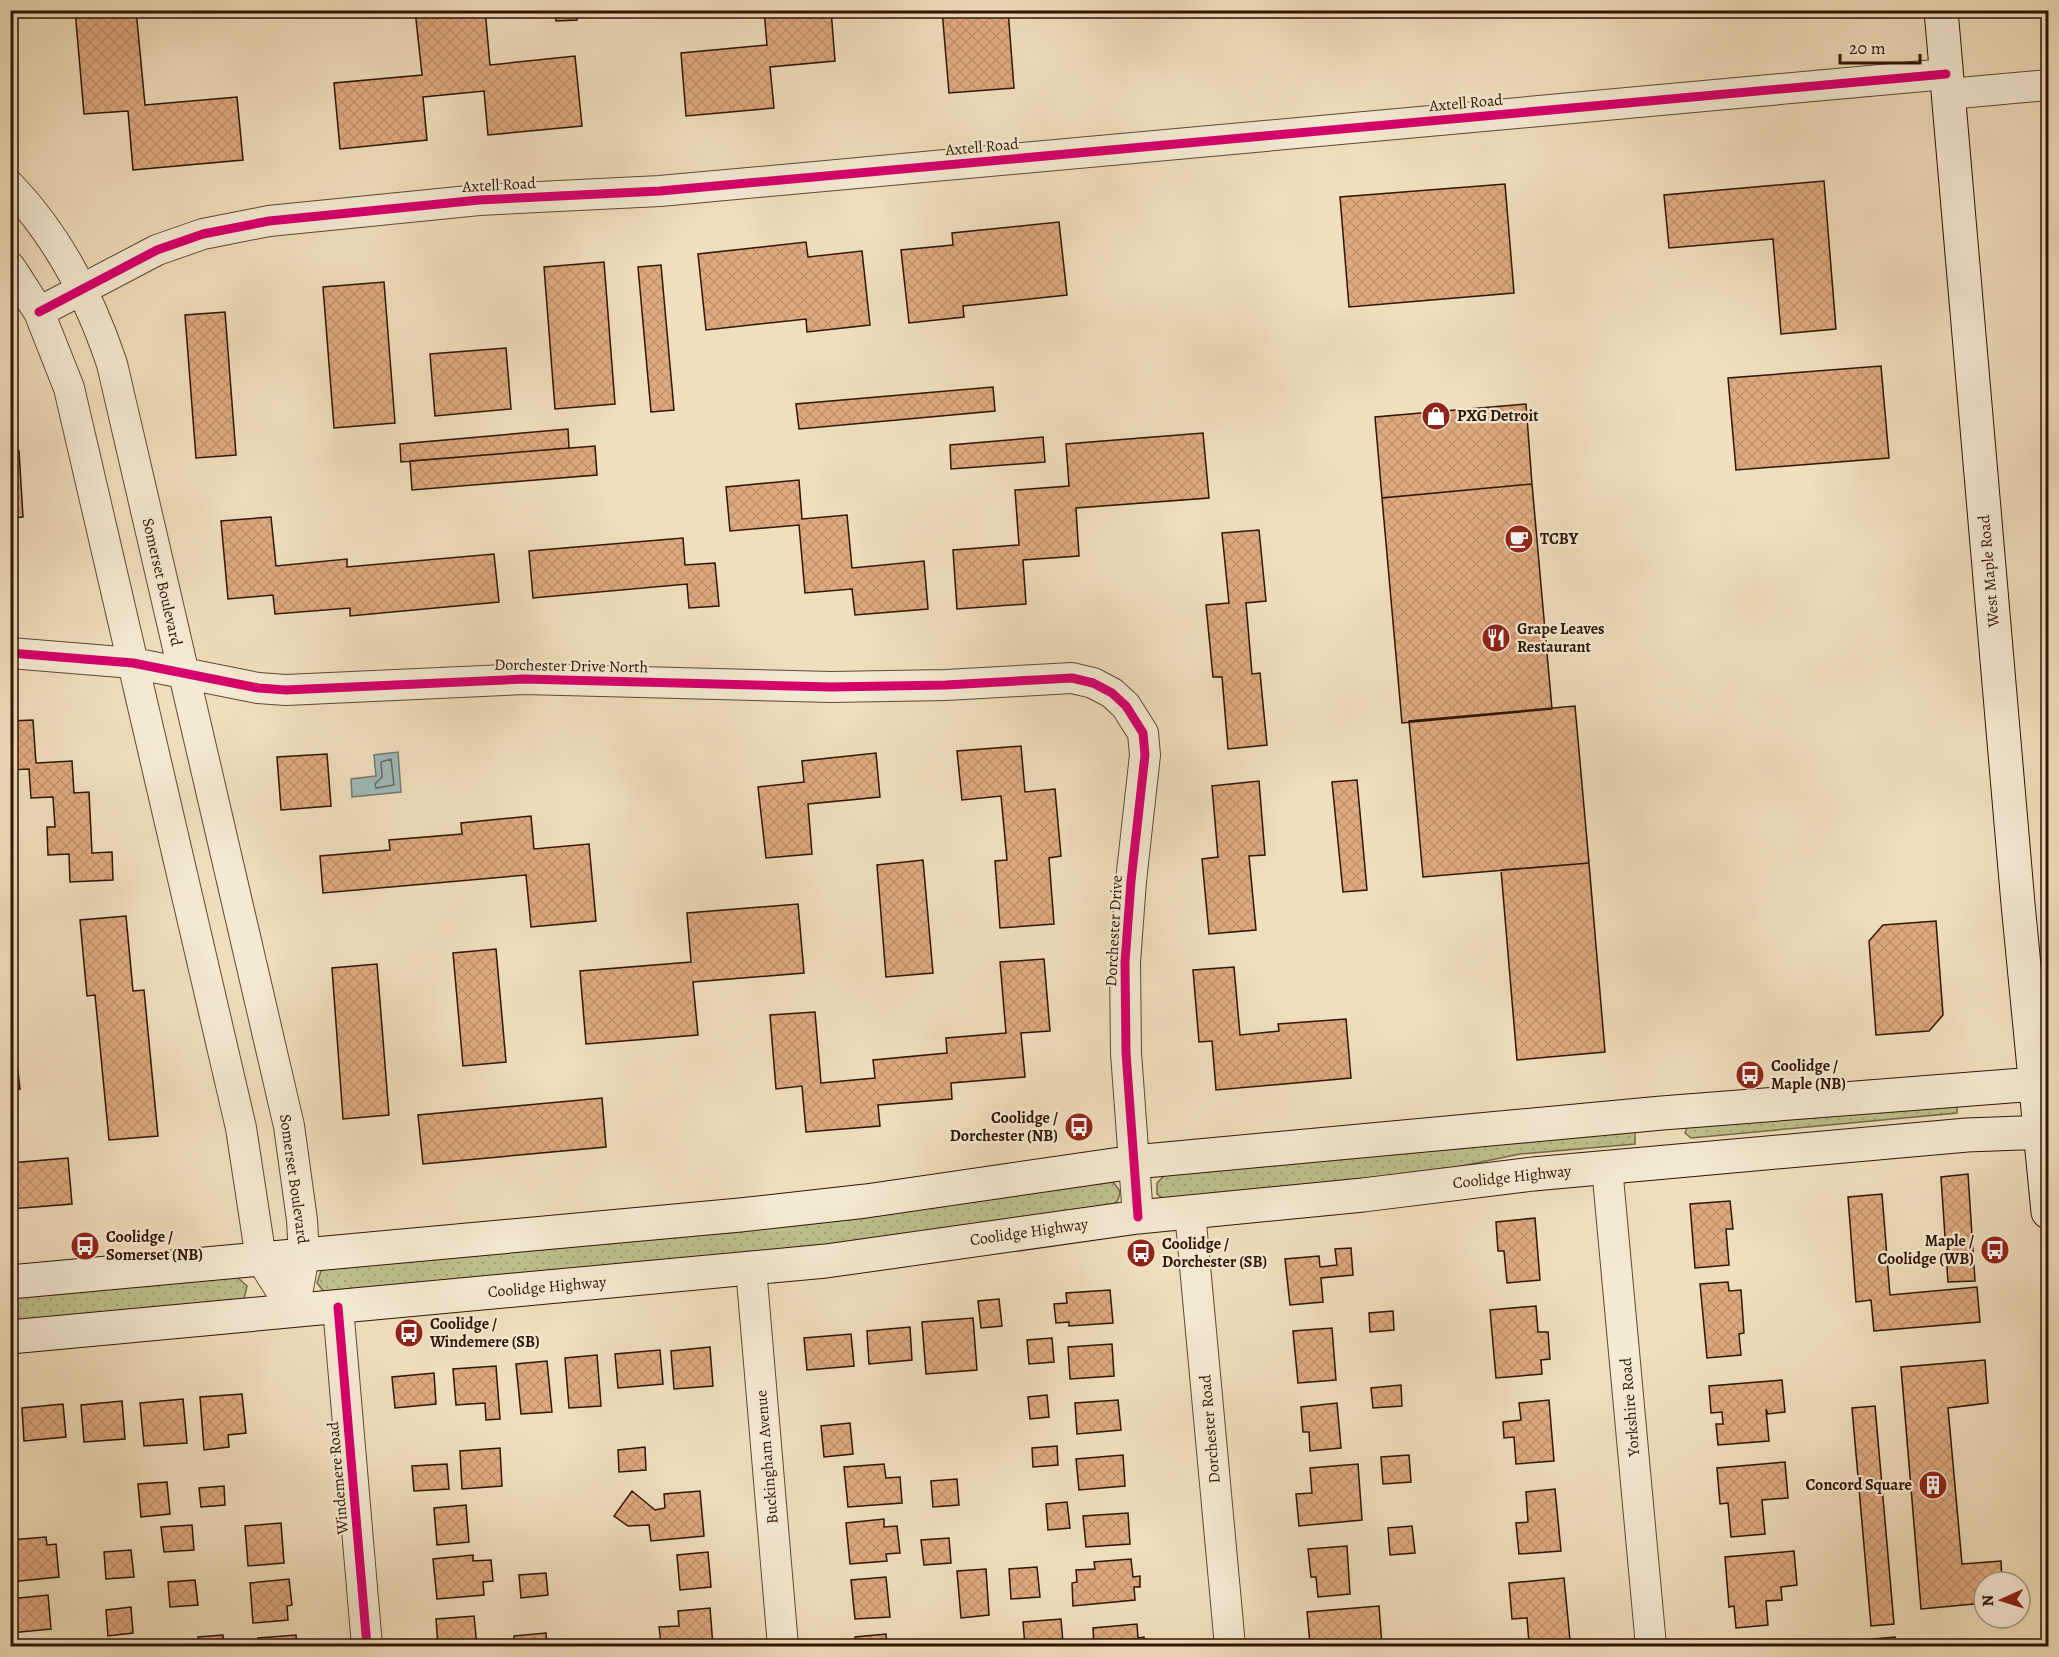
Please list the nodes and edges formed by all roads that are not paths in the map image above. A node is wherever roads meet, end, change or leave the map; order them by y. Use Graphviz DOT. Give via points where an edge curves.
graph roads {
  1 [pos="1941,10"];
  2 [pos="1947,84"];
  3 [pos="2049,85"];
  4 [pos="10,186"];
  5 [pos="10,267"];
  6 [pos="82,288"];
  7 [pos="39,312"];
  8 [pos="10,653"];
  9 [pos="133,663"];
  10 [pos="184,672"];
  11 [pos="1126,706"];
  12 [pos="2042,1083"];
  13 [pos="1662,1113"];
  14 [pos="2045,1132"];
  15 [pos="1666,1160"];
  16 [pos="1134,1162"];
  17 [pos="1607,1167"];
  18 [pos="1190,1212"];
  19 [pos="2049,1212"];
  20 [pos="1138,1217"];
  21 [pos="304,1255"];
  22 [pos="261,1259"];
  23 [pos="751,1268"];
  24 [pos="10,1282"];
  25 [pos="338,1307"];
  26 [pos="294,1311"];
  27 [pos="10,1337"];
  28 [pos="367,1647"];
  29 [pos="783,1647"];
  30 [pos="1230,1647"];
  31 [pos="1651,1647"];
  1 -- 2 [label="main road, West Maple Road"];
  2 -- 3 [label="street, Axtell Road"];
  2 -- 6 [label="street, Axtell Road" via="660,191 479,200 297,217 203,234 157,250"];
  2 -- 12 [label="main road, West Maple Road"];
  4 -- 6 [label="street, Somerset Boulevard" via="50,233"];
  5 -- 7 [label="street"];
  6 -- 7 [label="street, Axtell Road"];
  6 -- 10 [label="street, Somerset Boulevard" via="112,364"];
  7 -- 9 [label="street" via="69,388"];
  8 -- 9 [label="street, Dorchester Drive North"];
  9 -- 10 [label="street, Dorchester Drive North"];
  9 -- 22 [label="street" via="241,1128"];
  10 -- 11 [label="street, Dorchester Drive North" via="258,688 320,691 524,679 831,687 1072,678 1103,688"];
  10 -- 21 [label="street, Somerset Boulevard" via="289,1126"];
  11 -- 16 [label="street, Dorchester Drive" via="1143,733 1145,755 1126,944 1126,1053"];
  12 -- 13 [label="main road"];
  12 -- 14 [label="main road, West Maple Road"];
  13 -- 15 [label="main road"];
  13 -- 16 [label="main road"];
  14 -- 15 [label="main road, Coolidge Highway"];
  14 -- 19 [label="main road, West Maple Road"];
  15 -- 17 [label="main road, Coolidge Highway"];
  16 -- 20 [label="street"];
  16 -- 21 [label="main road" via="866,1201"];
  17 -- 18 [label="main road, Coolidge Highway"];
  17 -- 31 [label="street, Yorkshire Road"];
  18 -- 20 [label="main road, Coolidge Highway"];
  18 -- 30 [label="street, Dorchester Road"];
  20 -- 23 [label="main road, Coolidge Highway"];
  21 -- 22 [label="main road"];
  21 -- 26 [label="street, Somerset Boulevard"];
  22 -- 24 [label="main road"];
  22 -- 26 [label="street"];
  23 -- 25 [label="main road, Coolidge Highway"];
  23 -- 29 [label="street, Buckingham Avenue"];
  25 -- 26 [label="main road, Coolidge Highway"];
  25 -- 28 [label="street, Windemere Road"];
  26 -- 27 [label="main road, Coolidge Highway"];
}
